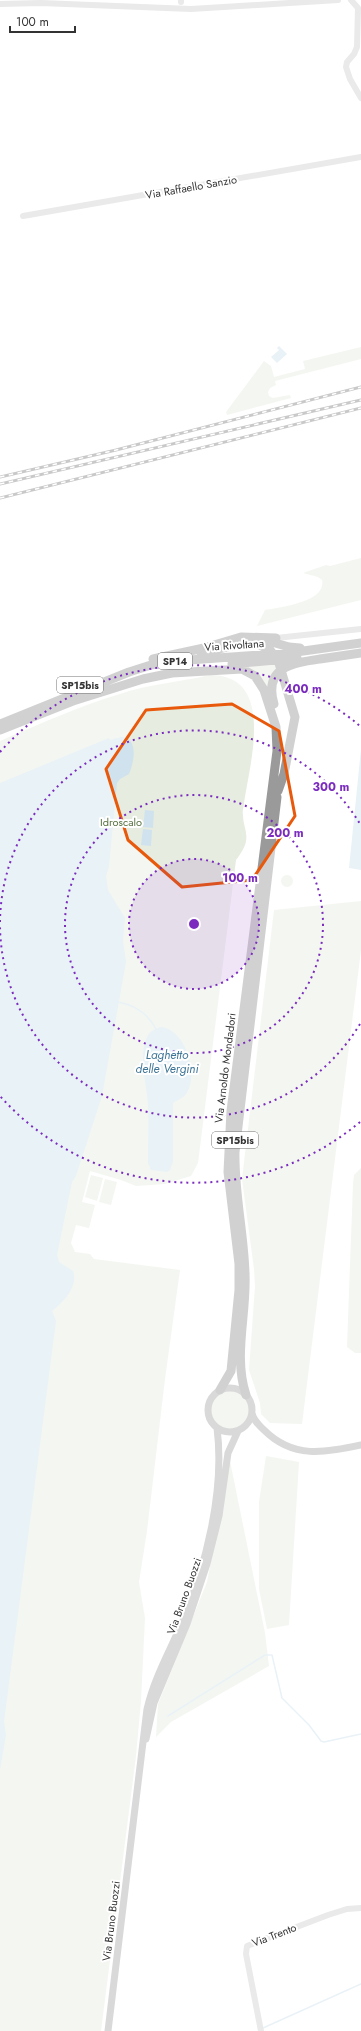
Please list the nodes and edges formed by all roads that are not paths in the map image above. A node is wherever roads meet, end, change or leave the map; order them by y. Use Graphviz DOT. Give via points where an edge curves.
graph roads {
  1 [pos="338,0"];
  2 [pos="351,0"];
  3 [pos="0,4"];
  4 [pos="361,98"];
  5 [pos="360,158"];
  6 [pos="23,216"];
  7 [pos="361,629"];
  8 [pos="276,638"];
  9 [pos="259,641"];
  10 [pos="361,643"];
  11 [pos="351,644"];
  12 [pos="361,649"];
  13 [pos="361,653"];
  14 [pos="162,657"];
  15 [pos="73,701"];
  16 [pos="0,720"];
  17 [pos="0,724"];
  18 [pos="0,730"];
  19 [pos="278,791"];
  20 [pos="220,1390"];
  21 [pos="246,1396"];
  22 [pos="252,1408"];
  23 [pos="216,1428"];
  24 [pos="241,1430"];
  25 [pos="267,1433"];
  26 [pos="361,1445"];
  27 [pos="140,1767"];
  28 [pos="361,1908"];
  29 [pos="108,2031"];
  30 [pos="261,2031"];
  1 -- 3 [label="street" via="191,9"];
  2 -- 4 [label="street" via="358,8 357,47 346,65 350,79"];
  5 -- 6 [label="street, Via Raffaello Sanzio"];
  7 -- 8 [label="street, Via Rivoltana"];
  8 -- 9 [label="highway"];
  9 -- 11 [label="highway, SP14" via="295,648"];
  9 -- 14 [label="highway, SP14" via="241,637"];
  9 -- 19 [label="highway, SP15bis" via="278,660 293,707 294,724"];
  10 -- 11 [label="highway, Via Rivoltana / SP14"];
  11 -- 17 [label="highway, Via Rivoltana / SP14" via="289,653 151,665"];
  12 -- 15 [label="highway, Via Rivoltana / SP14" via="298,658 164,670 126,680"];
  13 -- 19 [label="highway, SP15bis" via="298,662 286,666 277,674 272,693 283,741"];
  14 -- 16 [label="highway, SP15bis" via="120,668"];
  15 -- 18 [label="highway, Via Rivoltana / SP15bis"];
  15 -- 20 [label="highway, Via Arnoldo Mondadori / SP15bis" via="172,672 234,669 248,671 260,681 275,725 277,748 231,1111 228,1172 239,1264 239,1290 231,1371"];
  19 -- 21 [label="highway, Via Arnoldo Mondadori / SP15bis" via="235,1146 236,1188 246,1279 240,1362"];
  20 -- 21 [label="main road" via="234,1388"];
  20 -- 23 [label="main road, SP15bis" via="212,1396 207,1408 209,1418"];
  21 -- 22 [label="main road, SP15bis"];
  22 -- 24 [label="main road, SP15bis" via="251,1418"];
  22 -- 25 [label="main road" via="254,1419"];
  23 -- 24 [label="main road" via="228,1433"];
  23 -- 27 [label="main road, Via Bruno Buozzi / SP15bis" via="220,1455 219,1470 208,1542 189,1604 150,1696"];
  24 -- 25 [label="main road" via="253,1427"];
  24 -- 27 [label="main road, Via Bruno Buozzi / SP15bis" via="228,1453 219,1516 208,1564 187,1624 154,1703"];
  25 -- 26 [label="main road" via="282,1445 310,1452"];
  27 -- 29 [label="main road, Via Bruno Buozzi / SP15bis"];
  28 -- 30 [label="street, Via Trento" via="328,1915 247,1946 246,1954"];
}
